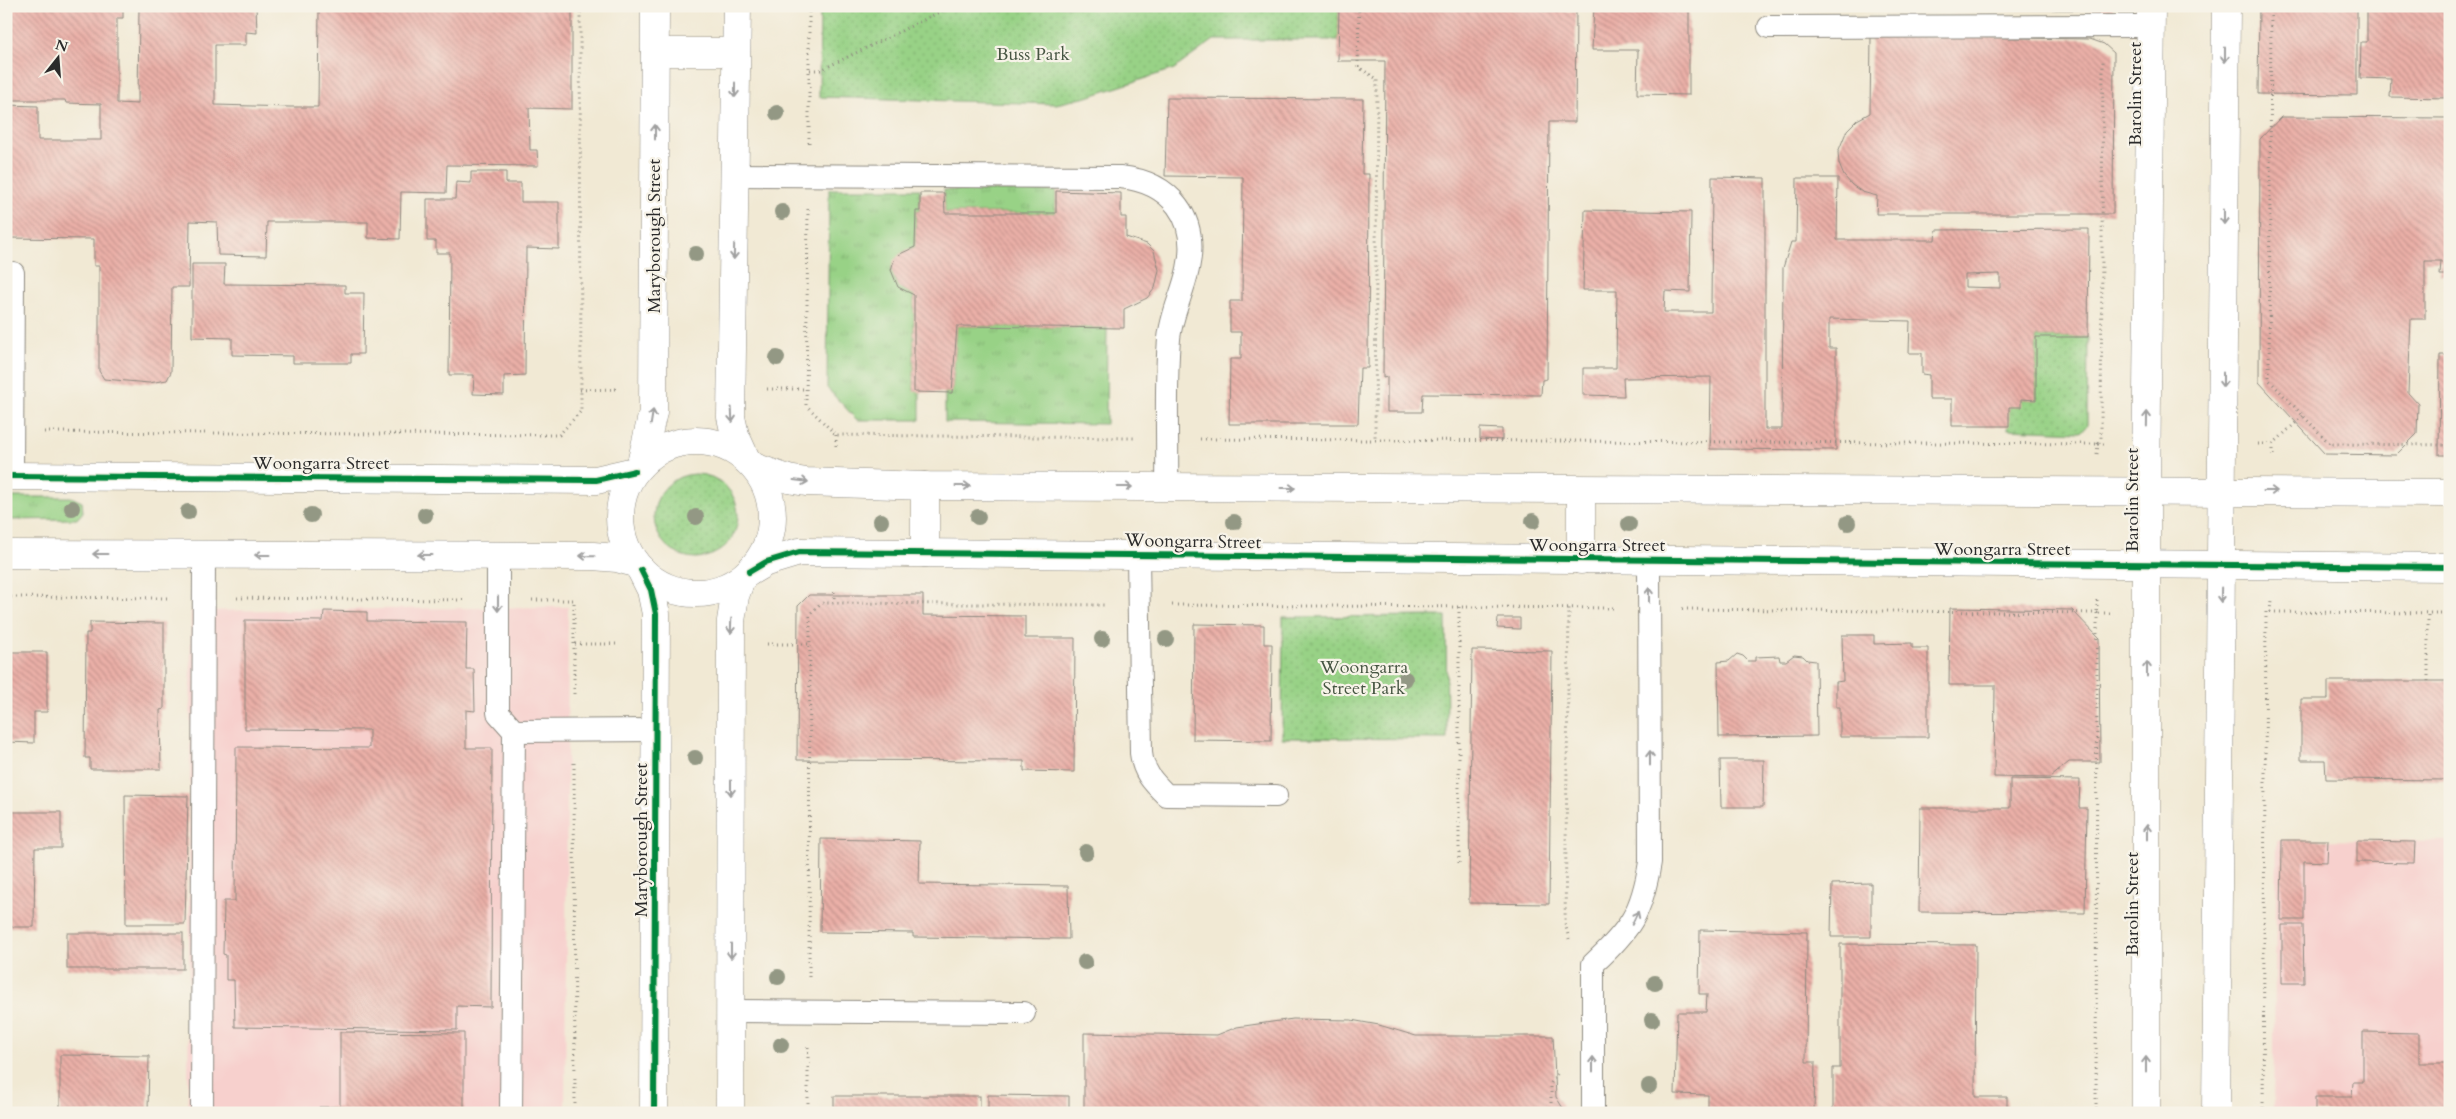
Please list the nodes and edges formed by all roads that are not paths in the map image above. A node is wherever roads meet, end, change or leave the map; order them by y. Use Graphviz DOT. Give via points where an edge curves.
graph roads {
  1 [pos="655,6"];
  2 [pos="737,6"];
  3 [pos="2226,6"];
  4 [pos="2151,16"];
  5 [pos="1769,27"];
  6 [pos="655,52"];
  7 [pos="735,52"];
  8 [pos="735,174"];
  9 [pos="13,273"];
  10 [pos="9,332"];
  11 [pos="749,462"];
  12 [pos="638,468"];
  13 [pos="9,476"];
  14 [pos="925,486"];
  15 [pos="1167,487"];
  16 [pos="1581,490"];
  17 [pos="2146,491"];
  18 [pos="2221,491"];
  19 [pos="2450,493"];
  20 [pos="925,553"];
  21 [pos="6,554"];
  22 [pos="204,554"];
  23 [pos="498,555"];
  24 [pos="1138,556"];
  25 [pos="1581,560"];
  26 [pos="1649,560"];
  27 [pos="2147,565"];
  28 [pos="638,566"];
  29 [pos="2221,566"];
  30 [pos="2450,567"];
  31 [pos="745,576"];
  32 [pos="656,730"];
  33 [pos="514,731"];
  34 [pos="1276,796"];
  35 [pos="731,1011"];
  36 [pos="1024,1013"];
  37 [pos="202,1113"];
  38 [pos="511,1113"];
  39 [pos="654,1113"];
  40 [pos="730,1113"];
  41 [pos="1593,1113"];
  42 [pos="2146,1113"];
  43 [pos="2216,1113"];
  1 -- 6 [label="street, Maryborough Street"];
  2 -- 7 [label="street"];
  3 -- 18 [label="street, one-way"];
  4 -- 5 [label="lane" via="2103,26"];
  17 -- 4 [label="street, Barolin Street, one-way"];
  6 -- 7 [label="street"];
  12 -- 6 [label="street, Maryborough Street, one-way" via="653,412"];
  7 -- 8 [label="street, one-way"];
  8 -- 11 [label="street, one-way" via="731,418 735,435"];
  8 -- 15 [label="lane" via="1120,177 1143,181 1162,191 1177,203 1185,216 1190,251 1187,275 1170,329"];
  9 -- 10 [label="lane"];
  10 -- 13 [label="lane" via="12,431"];
  11 -- 12 [label="street" via="725,446 702,441 680,442 658,450"];
  11 -- 14 [label="street, one-way" via="788,479 806,482"];
  11 -- 31 [label="street" via="767,486 773,509 772,532 764,553"];
  12 -- 13 [label="street, Woongarra Street" via="596,480"];
  12 -- 28 [label="street" via="623,492 619,517 624,541"];
  14 -- 15 [label="street, one-way"];
  14 -- 20 [label="street"];
  15 -- 16 [label="street, one-way"];
  16 -- 17 [label="street"];
  16 -- 25 [label="street"];
  17 -- 18 [label="street"];
  17 -- 27 [label="street, Barolin Street"];
  18 -- 19 [label="street, one-way"];
  18 -- 29 [label="street"];
  20 -- 24 [label="street, Woongarra Street"];
  20 -- 31 [label="street, Woongarra Street" via="798,552 766,562"];
  22 -- 21 [label="street, one-way"];
  23 -- 22 [label="street, one-way"];
  22 -- 37 [label="lane"];
  28 -- 23 [label="street, one-way" via="617,558 593,556"];
  23 -- 33 [label="lane, one-way" via="498,713"];
  24 -- 25 [label="street, Woongarra Street"];
  24 -- 34 [label="lane" via="1141,753 1142,765 1149,778 1166,795"];
  25 -- 26 [label="street, Woongarra Street"];
  26 -- 27 [label="street, Woongarra Street"];
  41 -- 26 [label="lane, one-way" via="1593,964 1618,942 1632,924 1641,903 1650,862"];
  27 -- 29 [label="street, Woongarra Street"];
  42 -- 27 [label="street, Barolin Street, one-way"];
  28 -- 31 [label="street" via="659,583 679,591 701,593 722,589"];
  28 -- 32 [label="street, Maryborough Street" via="651,590 656,614"];
  29 -- 30 [label="street, Woongarra Street"];
  29 -- 43 [label="street, one-way"];
  31 -- 35 [label="street, one-way" via="735,596 731,621"];
  32 -- 33 [label="lane"];
  32 -- 39 [label="street, Maryborough Street"];
  33 -- 38 [label="lane"];
  35 -- 36 [label="lane"];
  35 -- 40 [label="street"];
}
